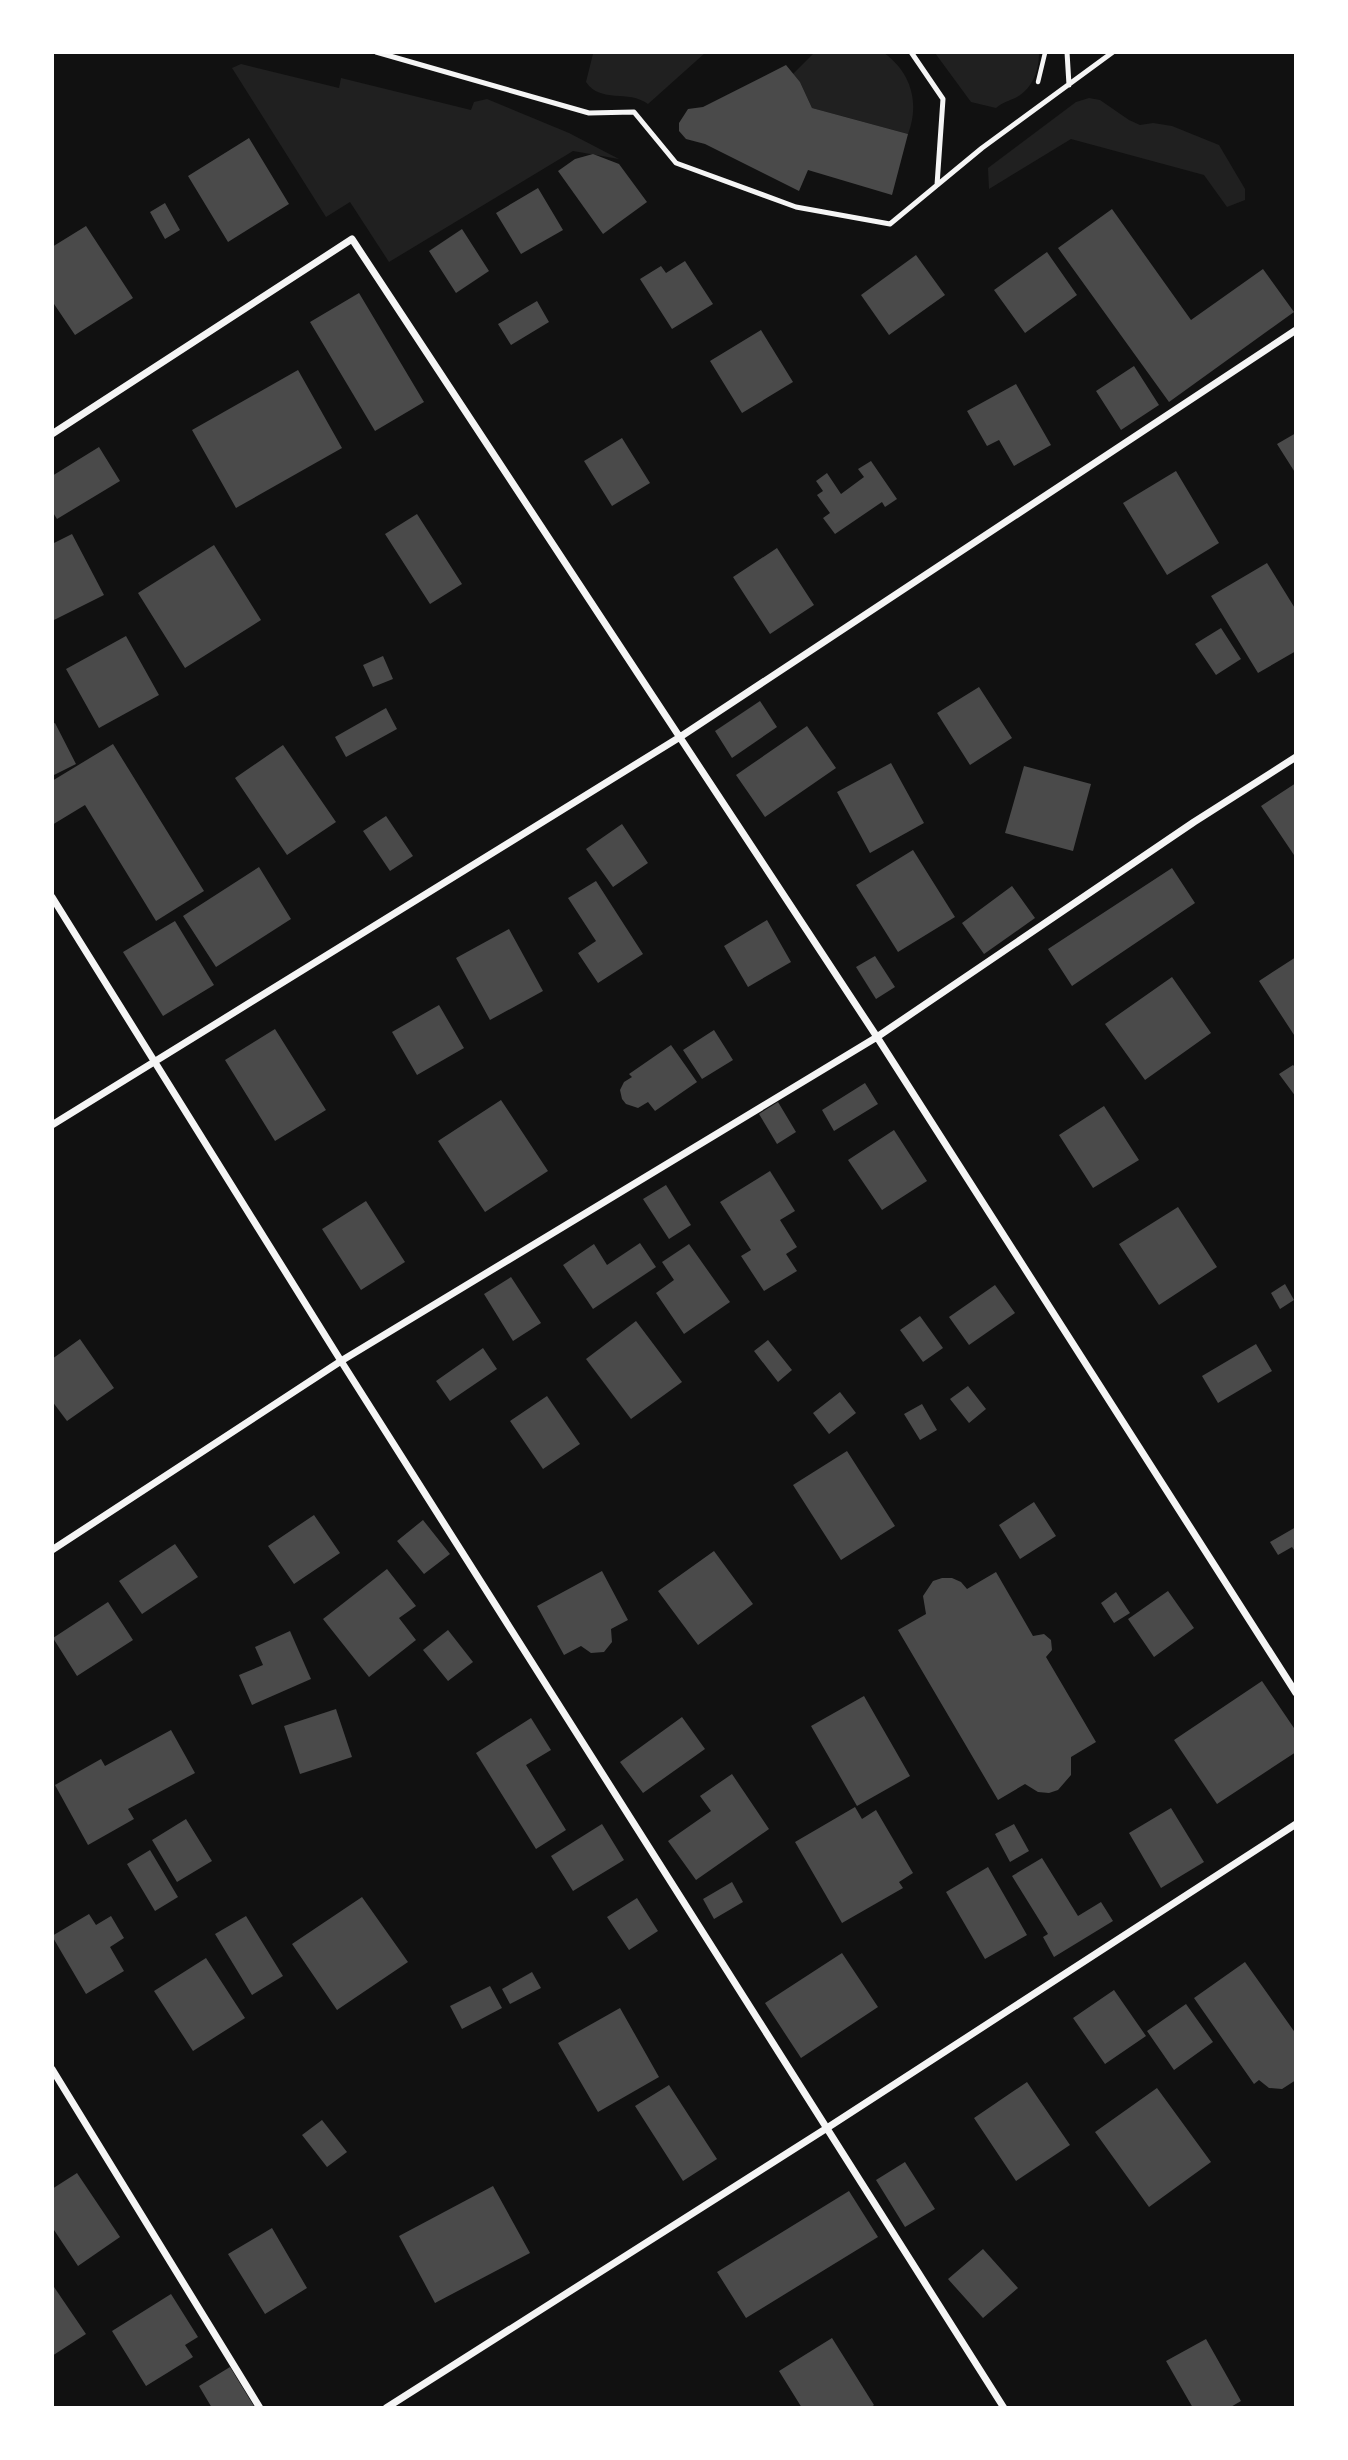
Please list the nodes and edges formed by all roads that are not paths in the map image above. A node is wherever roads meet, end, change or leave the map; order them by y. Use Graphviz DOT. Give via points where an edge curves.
graph roads {
  1 [pos="376,52"];
  2 [pos="911,52"];
  3 [pos="1067,52"];
  4 [pos="1113,52"];
  5 [pos="1069,85"];
  6 [pos="937,185"];
  7 [pos="1296,330"];
  8 [pos="52,434"];
  9 [pos="680,737"];
  10 [pos="1296,757"];
  11 [pos="52,897"];
  12 [pos="877,1037"];
  13 [pos="154,1062"];
  14 [pos="52,1125"];
  15 [pos="341,1361"];
  16 [pos="52,1550"];
  17 [pos="1296,1693"];
  18 [pos="1296,1824"];
  19 [pos="52,2069"];
  20 [pos="827,2128"];
  21 [pos="260,2407"];
  22 [pos="386,2407"];
  23 [pos="1004,2407"];
  1 -- 6 [label="lane" via="589,113 634,111 676,163 796,207 890,224"];
  2 -- 6 [label="lane" via="943,99"];
  3 -- 5 [label="lane"];
  4 -- 5 [label="lane"];
  5 -- 6 [label="lane"];
  7 -- 9 [label="street"];
  8 -- 9 [label="street" via="352,239"];
  9 -- 12 [label="street"];
  9 -- 13 [label="street"];
  10 -- 12 [label="street"];
  11 -- 13 [label="street"];
  12 -- 15 [label="street"];
  12 -- 17 [label="street"];
  13 -- 14 [label="street"];
  13 -- 15 [label="street"];
  15 -- 16 [label="street"];
  15 -- 20 [label="street"];
  18 -- 20 [label="street"];
  19 -- 21 [label="street"];
  20 -- 22 [label="street"];
  20 -- 23 [label="street"];
}
